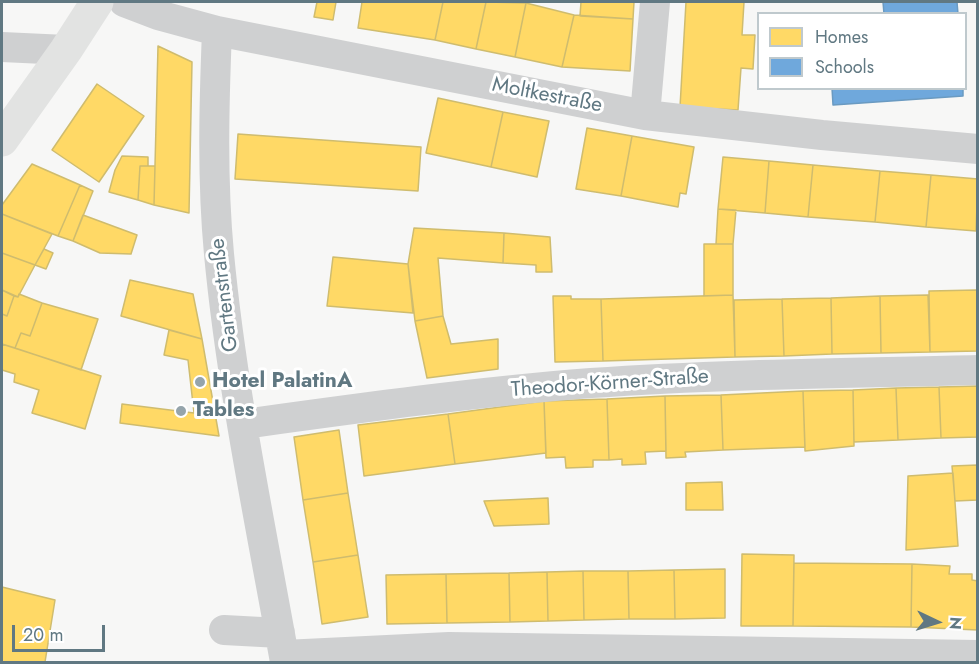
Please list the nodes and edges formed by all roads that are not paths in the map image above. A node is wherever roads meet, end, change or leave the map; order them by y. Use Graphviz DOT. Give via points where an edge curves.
graph roads {
  1 [pos="97,2"];
  2 [pos="124,2"];
  3 [pos="655,2"];
  4 [pos="217,31"];
  5 [pos="2,47"];
  6 [pos="66,50"];
  7 [pos="645,115"];
  8 [pos="2,140"];
  9 [pos="978,149"];
  10 [pos="978,370"];
  11 [pos="244,424"];
  12 [pos="224,630"];
  13 [pos="283,650"];
  14 [pos="978,655"];
  1 -- 6 [label="main road"];
  2 -- 4 [label="street, Moltkestraße"];
  3 -- 7 [label="street"];
  4 -- 7 [label="street, Moltkestraße"];
  4 -- 11 [label="street, Gartenstraße" via="214,181 228,337"];
  5 -- 6 [label="street"];
  6 -- 8 [label="main road"];
  7 -- 9 [label="street, Moltkestraße"];
  10 -- 11 [label="street, Theodor-Körner-Straße" via="591,383 432,398"];
  11 -- 13 [label="street, Gartenstraße"];
  12 -- 13 [label="street"];
  13 -- 14 [label="street" via="450,647"];
}
